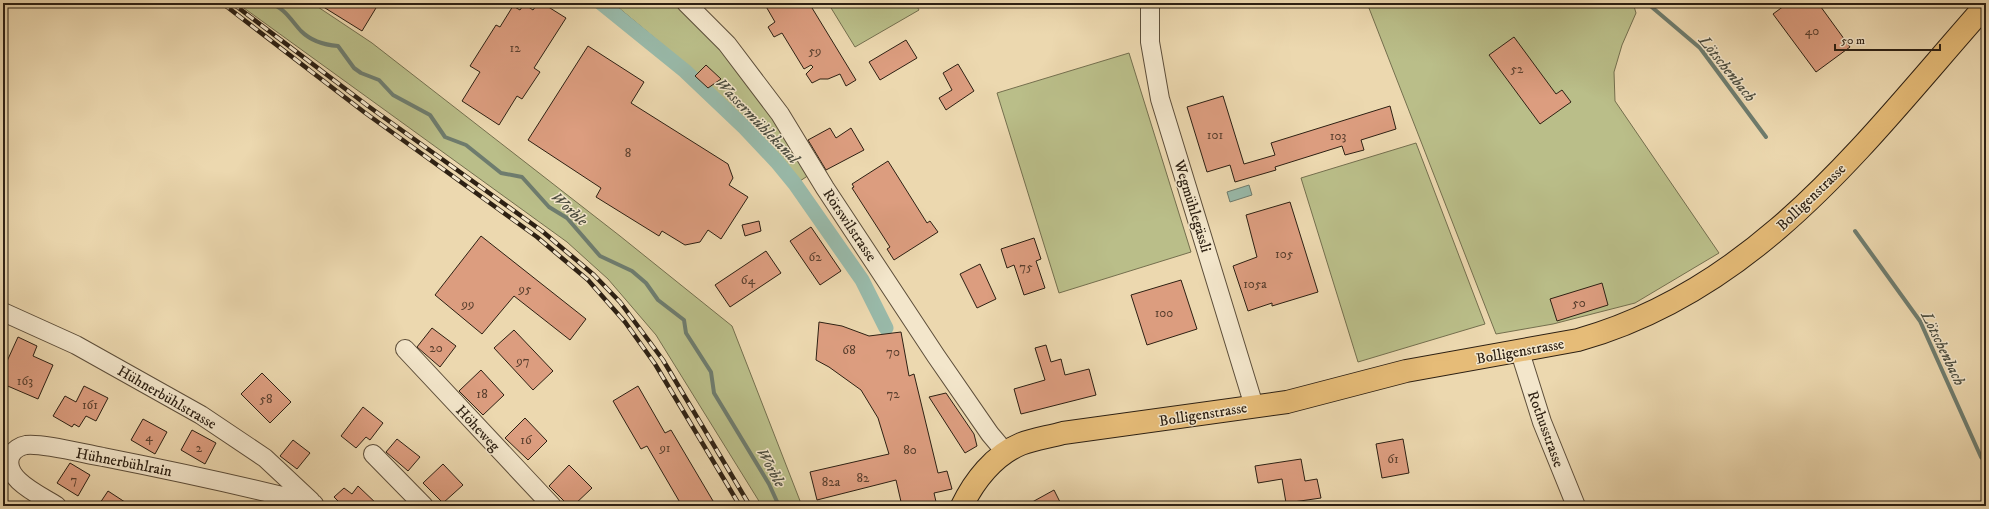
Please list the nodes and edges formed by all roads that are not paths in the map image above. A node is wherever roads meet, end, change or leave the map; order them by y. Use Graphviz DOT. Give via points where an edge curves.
graph roads {
  1 [pos="686,3"];
  2 [pos="1150,3"];
  3 [pos="1986,5"];
  4 [pos="3,312"];
  5 [pos="405,349"];
  6 [pos="1520,352"];
  7 [pos="1254,406"];
  8 [pos="1006,453"];
  9 [pos="373,454"];
  10 [pos="315,505"];
  11 [pos="57,506"];
  12 [pos="424,506"];
  13 [pos="552,506"];
  14 [pos="962,506"];
  15 [pos="1576,506"];
  1 -- 8 [label="street, Rörswilstrasse" via="727,44 780,114 825,188 990,434"];
  2 -- 7 [label="street, Wegmühlegässli" via="1150,42 1160,99"];
  3 -- 6 [label="main road, Bolligenstrasse" via="1831,181 1787,223 1740,260 1707,283 1628,323 1601,334"];
  4 -- 10 [label="street, Hühnerbühlstrasse" via="76,345 201,415 265,458"];
  5 -- 13 [label="street, Höheweg"];
  6 -- 7 [label="main road, Bolligenstrasse" via="1406,371 1287,402"];
  6 -- 15 [label="street, Rothusstrasse" via="1542,422"];
  7 -- 8 [label="main road, Bolligenstrasse" via="1063,433 1020,445"];
  8 -- 14 [label="main road, Bolligenstrasse" via="993,462 979,478"];
  9 -- 12 [label="street"];
  10 -- 11 [label="street, Hühnerbühlrain" via="174,471 71,451 31,445 17,448 9,461 11,473 28,488"];
}
